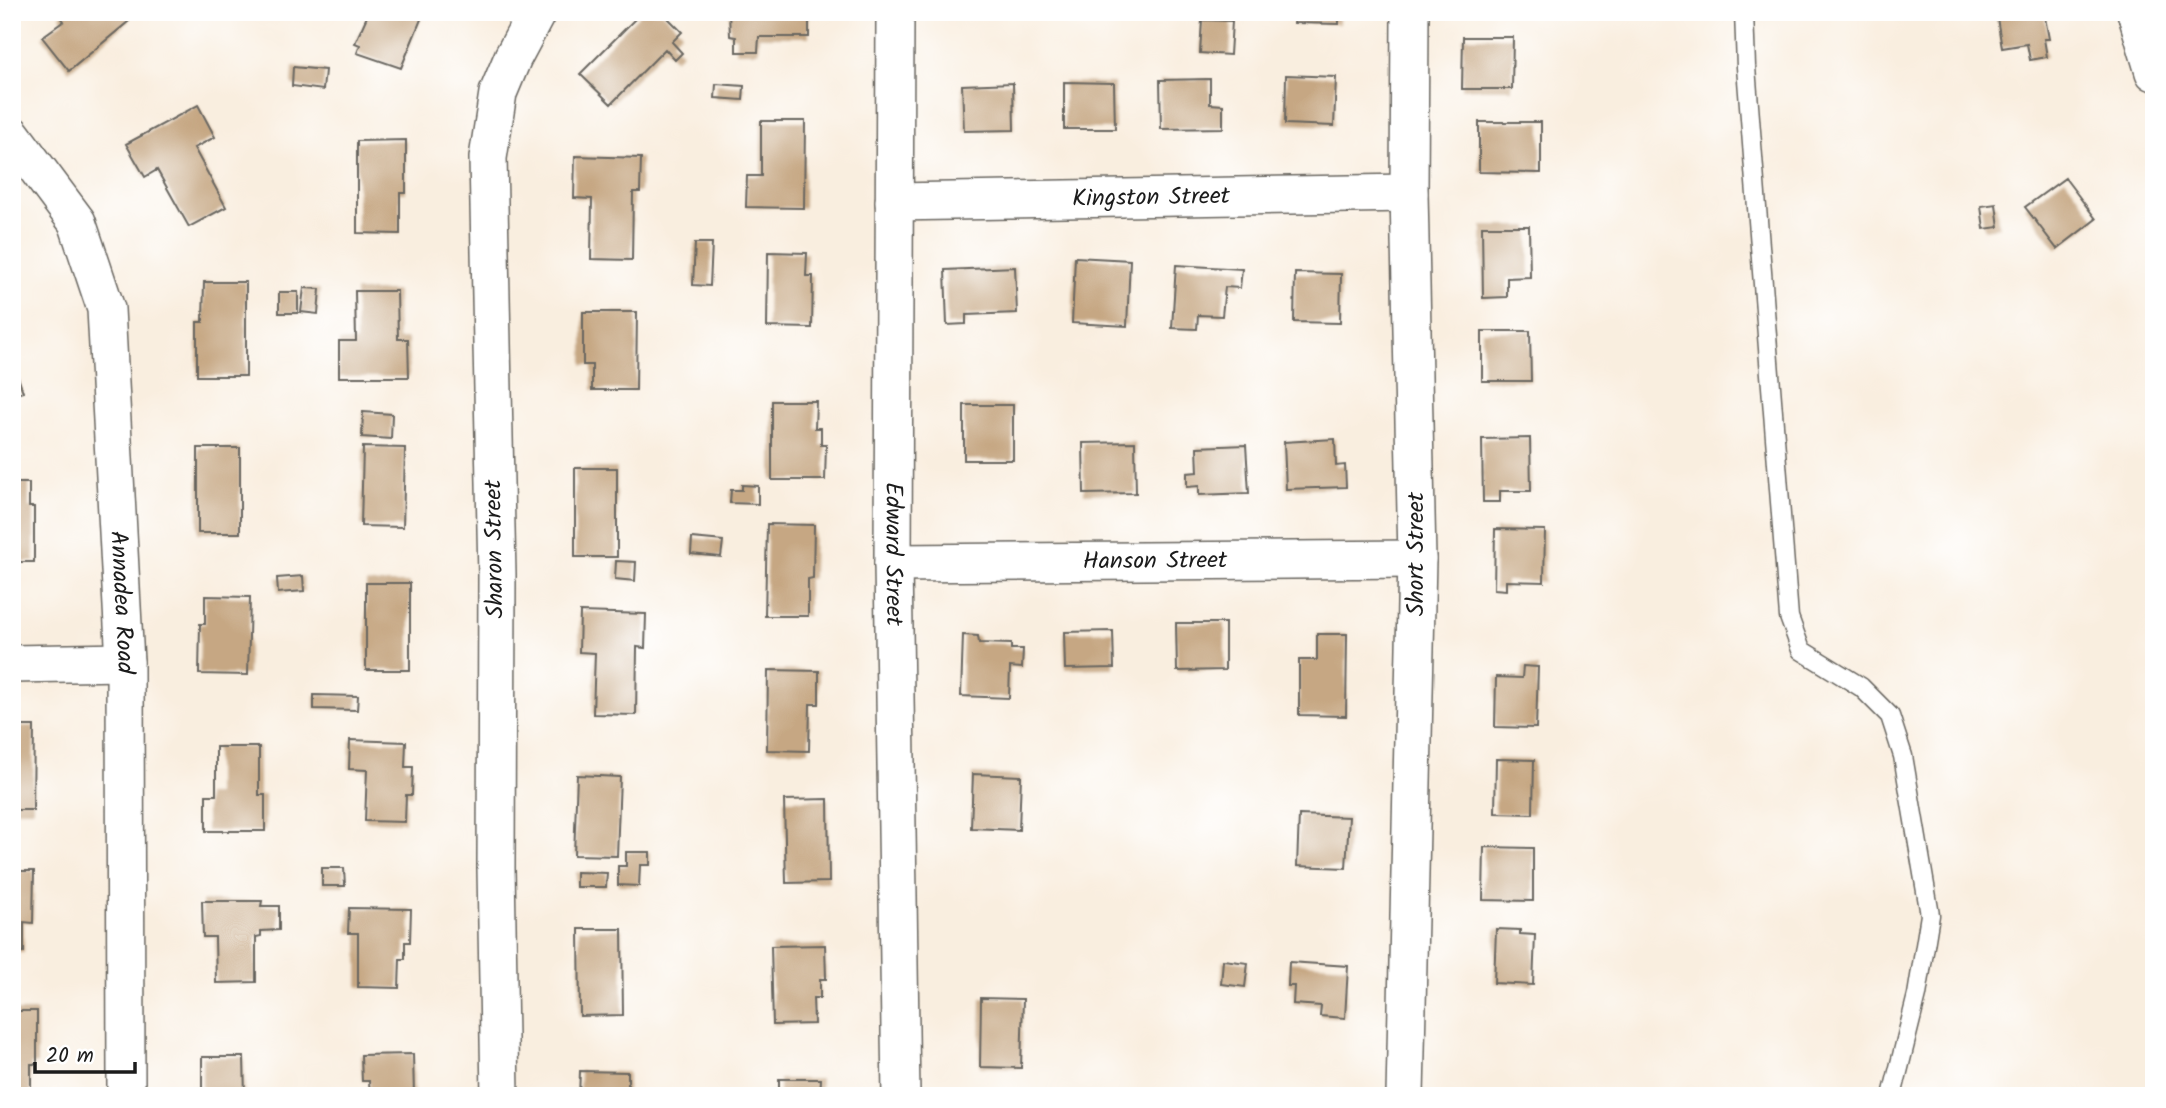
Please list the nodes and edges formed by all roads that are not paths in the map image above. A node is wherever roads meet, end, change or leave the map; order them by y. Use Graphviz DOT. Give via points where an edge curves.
graph roads {
  1 [pos="537,12"];
  2 [pos="895,12"];
  3 [pos="1410,12"];
  4 [pos="1744,12"];
  5 [pos="2136,12"];
  6 [pos="2154,72"];
  7 [pos="12,135"];
  8 [pos="1409,193"];
  9 [pos="894,202"];
  10 [pos="1417,559"];
  11 [pos="893,564"];
  12 [pos="125,662"];
  13 [pos="12,664"];
  14 [pos="126,1096"];
  15 [pos="500,1096"];
  16 [pos="901,1096"];
  17 [pos="1405,1096"];
  18 [pos="1892,1096"];
  1 -- 15 [label="street, Sharon Street" via="498,93 488,158"];
  2 -- 9 [label="street, Edward Street"];
  3 -- 8 [label="street, Short Street"];
  4 -- 18 [label="lane" via="1789,617 1801,650 1861,687 1890,716 1903,756 1930,915 1917,995"];
  5 -- 6 [label="street"];
  7 -- 12 [label="street, Annadea Road" via="77,222 106,309"];
  8 -- 9 [label="street, Kingston Street"];
  8 -- 10 [label="street, Short Street"];
  9 -- 11 [label="street, Edward Street"];
  10 -- 11 [label="street, Hanson Street"];
  10 -- 17 [label="street, Short Street"];
  11 -- 16 [label="street, Edward Street"];
  12 -- 13 [label="street"];
  12 -- 14 [label="street, Annadea Road"];
}
